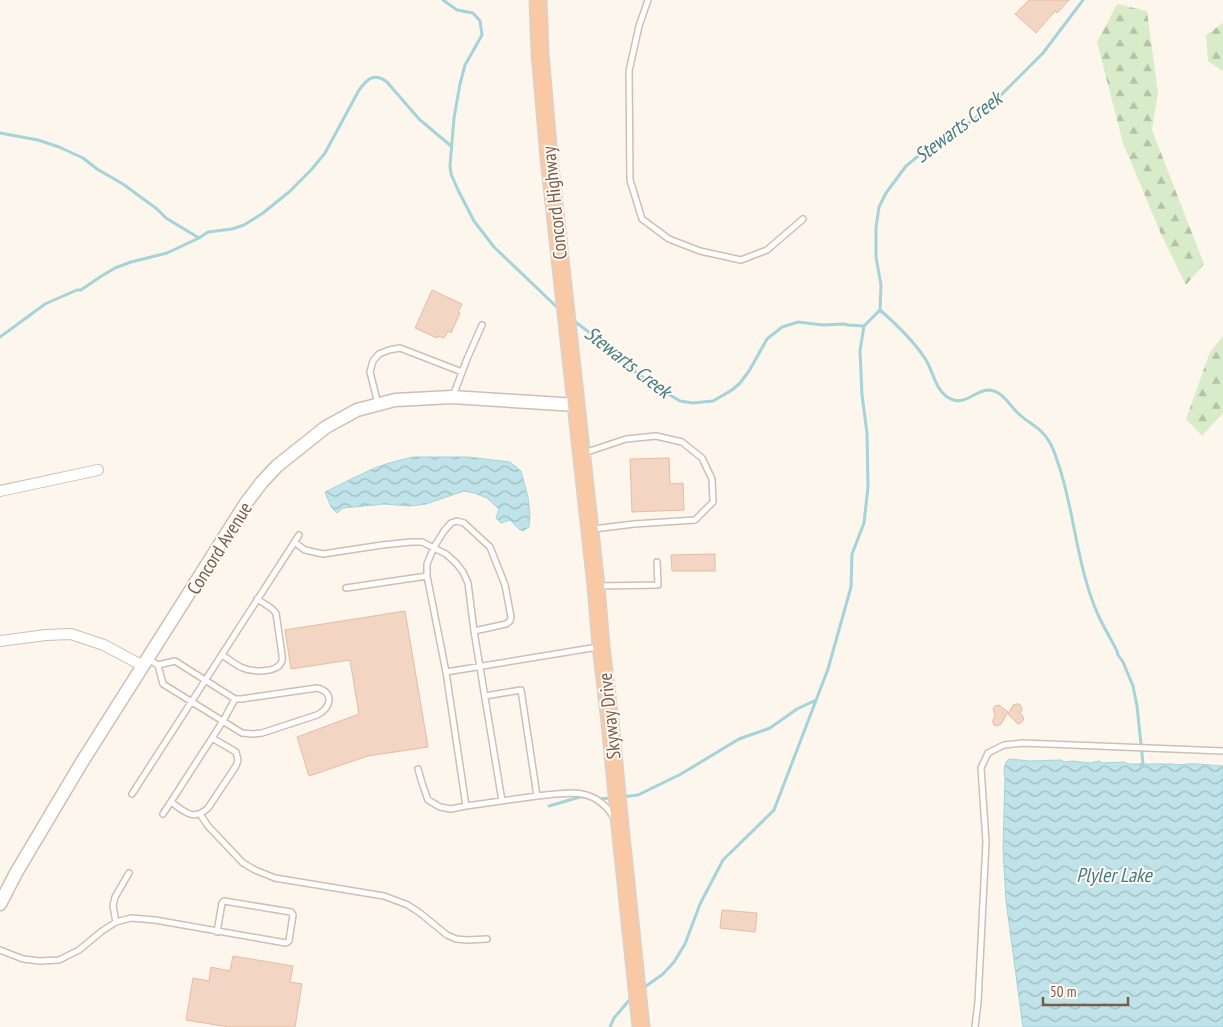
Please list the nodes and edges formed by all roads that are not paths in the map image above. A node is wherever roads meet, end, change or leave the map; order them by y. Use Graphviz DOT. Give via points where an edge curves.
graph roads {
  1 [pos="538,0"];
  2 [pos="648,0"];
  3 [pos="802,219"];
  4 [pos="482,325"];
  5 [pos="462,372"];
  6 [pos="452,397"];
  7 [pos="378,405"];
  8 [pos="576,405"];
  9 [pos="581,455"];
  10 [pos="98,470"];
  11 [pos="0,491"];
  12 [pos="590,530"];
  13 [pos="299,534"];
  14 [pos="294,542"];
  15 [pos="434,547"];
  16 [pos="657,562"];
  17 [pos="427,576"];
  18 [pos="596,586"];
  19 [pos="346,588"];
  20 [pos="258,599"];
  21 [pos="474,631"];
  22 [pos="0,642"];
  23 [pos="601,646"];
  24 [pos="222,655"];
  25 [pos="150,663"];
  26 [pos="481,666"];
  27 [pos="446,672"];
  28 [pos="205,681"];
  29 [pos="486,696"];
  30 [pos="235,699"];
  31 [pos="192,702"];
  32 [pos="223,721"];
  33 [pos="212,738"];
  34 [pos="1223,751"];
  35 [pos="418,769"];
  36 [pos="132,794"];
  37 [pos="538,796"];
  38 [pos="502,801"];
  39 [pos="171,802"];
  40 [pos="466,806"];
  41 [pos="163,814"];
  42 [pos="200,814"];
  43 [pos="620,826"];
  44 [pos="129,873"];
  45 [pos="0,904"];
  46 [pos="116,922"];
  47 [pos="217,932"];
  48 [pos="487,939"];
  49 [pos="0,950"];
  50 [pos="641,1027"];
  51 [pos="975,1027"];
  1 -- 8 [label="highway, Concord Highway" via="549,158"];
  2 -- 3 [label="lane" via="629,70 630,180 642,219 669,239 700,251 741,260 767,250"];
  4 -- 5 [label="lane"];
  5 -- 6 [label="lane"];
  5 -- 7 [label="lane" via="400,348 388,350 379,354 370,372"];
  6 -- 7 [label="street, Concord Avenue" via="395,400"];
  6 -- 8 [label="street, Concord Avenue"];
  7 -- 25 [label="street, Concord Avenue" via="357,410 326,427 262,482 246,503"];
  8 -- 9 [label="highway, Skyway Drive"];
  9 -- 12 [label="highway, Skyway Drive"];
  9 -- 12 [label="lane" via="626,439 656,436 682,442 702,458 712,480 713,502 695,520"];
  10 -- 11 [label="street"];
  12 -- 18 [label="highway, Skyway Drive"];
  13 -- 14 [label="lane"];
  14 -- 15 [label="lane" via="305,550 323,554 411,542"];
  14 -- 20 [label="lane"];
  15 -- 17 [label="lane" via="427,564"];
  15 -- 21 [label="lane" via="456,562 463,572 468,583"];
  15 -- 21 [label="lane" via="444,531 456,521 464,523 490,547 505,585 510,621"];
  16 -- 18 [label="lane" via="658,585"];
  17 -- 19 [label="lane"];
  17 -- 27 [label="lane"];
  18 -- 23 [label="highway, Skyway Drive"];
  20 -- 24 [label="lane"];
  20 -- 24 [label="lane" via="276,613 281,665 266,671 253,671"];
  21 -- 26 [label="lane"];
  22 -- 25 [label="street" via="71,634"];
  23 -- 26 [label="lane"];
  23 -- 43 [label="highway, Skyway Drive"];
  24 -- 28 [label="lane"];
  25 -- 28 [label="lane" via="175,661"];
  25 -- 31 [label="lane" via="163,684"];
  25 -- 45 [label="street, Concord Avenue" via="82,762"];
  26 -- 27 [label="lane"];
  26 -- 29 [label="lane"];
  27 -- 40 [label="lane"];
  28 -- 30 [label="lane"];
  28 -- 31 [label="lane"];
  29 -- 37 [label="lane" via="521,690"];
  29 -- 38 [label="lane"];
  30 -- 32 [label="lane"];
  30 -- 32 [label="lane" via="317,688 324,690 329,699 324,711 317,715 262,733 242,732"];
  31 -- 32 [label="lane"];
  31 -- 36 [label="lane"];
  32 -- 33 [label="lane"];
  33 -- 39 [label="lane"];
  33 -- 42 [label="lane" via="236,752 238,760 208,808"];
  34 -- 51 [label="lane" via="1023,743 1004,745 988,753 981,768 986,842"];
  35 -- 40 [label="lane" via="428,800 440,807"];
  37 -- 38 [label="lane"];
  37 -- 43 [label="lane" via="574,793 592,796 608,809"];
  38 -- 40 [label="lane"];
  39 -- 41 [label="lane"];
  39 -- 42 [label="lane" via="192,815"];
  42 -- 48 [label="lane" via="243,863 255,870 275,878 384,896 408,905 456,939"];
  43 -- 50 [label="highway, Skyway Drive"];
  44 -- 46 [label="lane" via="115,897"];
  46 -- 47 [label="lane" via="131,918 155,920"];
  46 -- 49 [label="lane" via="79,950 59,960 40,962"];
  47 -- 47 [label="lane" via="286,943 293,916 291,912 224,901"];
}
